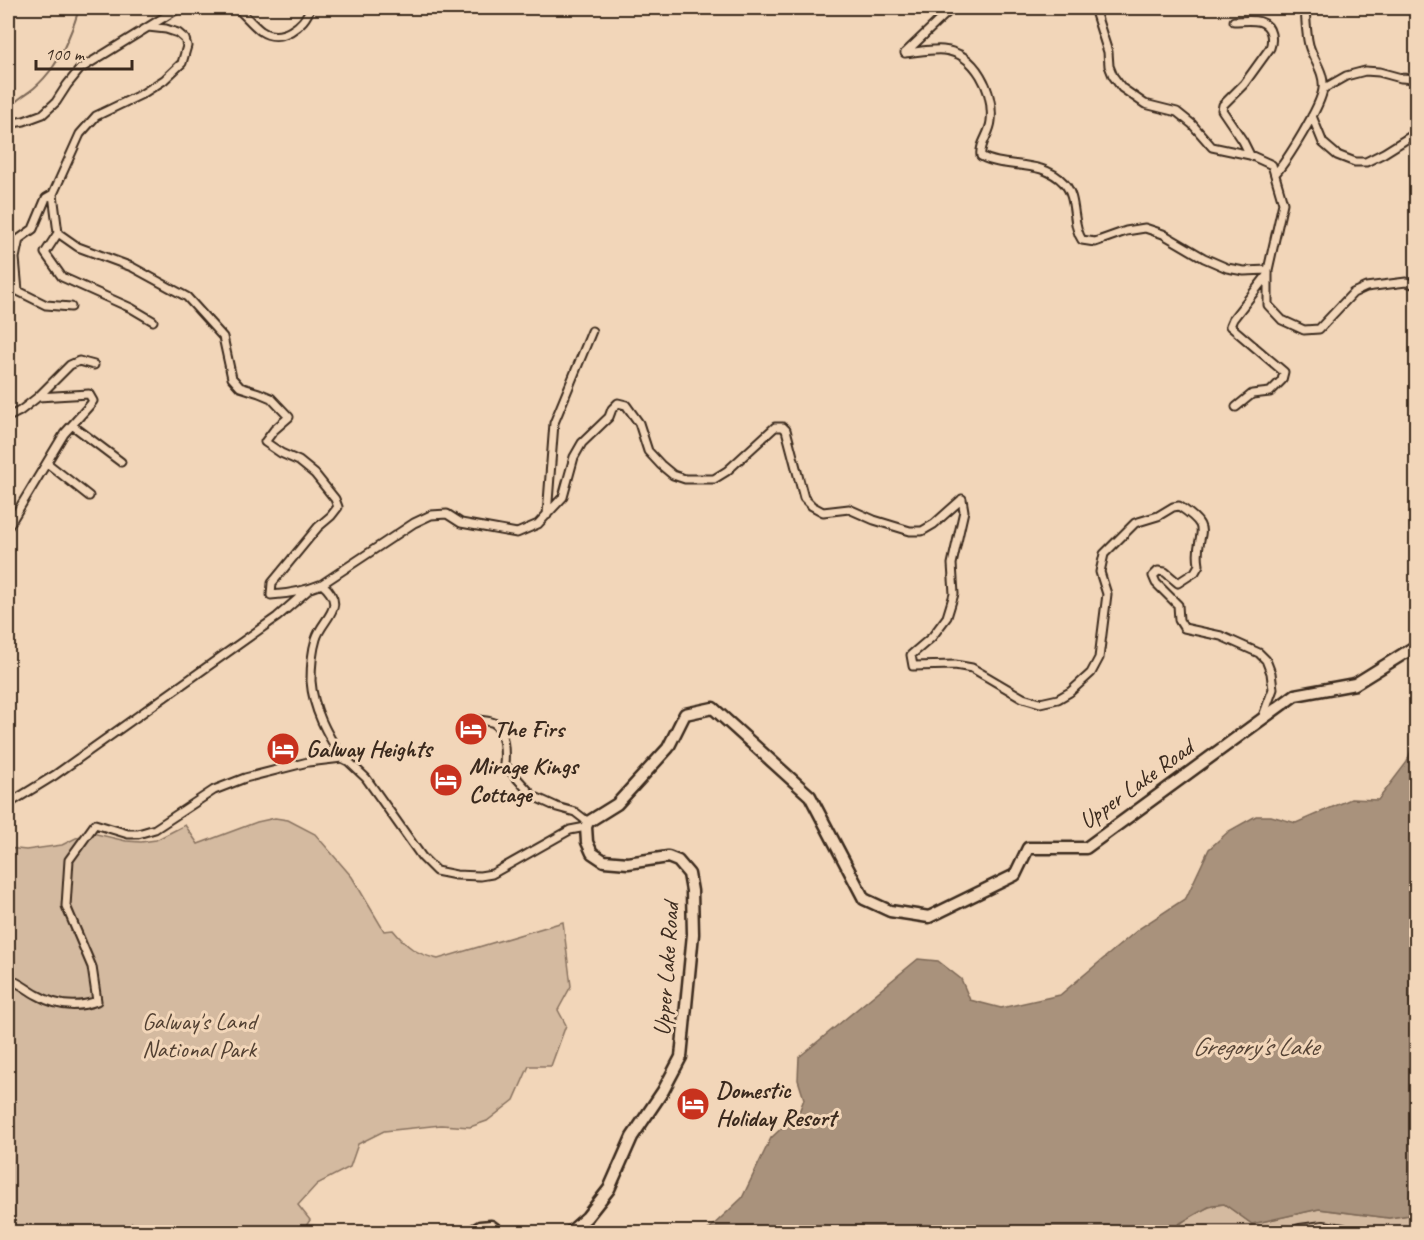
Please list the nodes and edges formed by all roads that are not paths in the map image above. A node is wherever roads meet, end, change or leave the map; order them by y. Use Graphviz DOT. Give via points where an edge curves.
graph roads {
  1 [pos="179,8"];
  2 [pos="237,8"];
  3 [pos="310,8"];
  4 [pos="952,8"];
  5 [pos="1094,8"];
  6 [pos="1305,8"];
  7 [pos="1234,21"];
  8 [pos="148,27"];
  9 [pos="1416,79"];
  10 [pos="1323,89"];
  11 [pos="1312,116"];
  12 [pos="8,124"];
  13 [pos="1416,133"];
  14 [pos="1250,154"];
  15 [pos="1275,174"];
  16 [pos="53,194"];
  17 [pos="58,233"];
  18 [pos="1268,272"];
  19 [pos="1416,285"];
  20 [pos="71,307"];
  21 [pos="153,321"];
  22 [pos="592,331"];
  23 [pos="94,365"];
  24 [pos="38,397"];
  25 [pos="1236,407"];
  26 [pos="8,417"];
  27 [pos="72,424"];
  28 [pos="121,462"];
  29 [pos="47,463"];
  30 [pos="88,496"];
  31 [pos="547,515"];
  32 [pos="9,522"];
  33 [pos="322,584"];
  34 [pos="309,590"];
  35 [pos="1416,646"];
  36 [pos="479,720"];
  37 [pos="1261,720"];
  38 [pos="342,758"];
  39 [pos="8,804"];
  40 [pos="587,824"];
  41 [pos="8,979"];
  42 [pos="471,1233"];
  43 [pos="500,1233"];
  44 [pos="570,1233"];
  45 [pos="1300,1233"];
  46 [pos="1342,1233"];
  1 -- 8 [label="street"];
  2 -- 3 [label="street" via="261,31 285,34 305,19"];
  4 -- 18 [label="street" via="905,53 943,50 974,66 989,92 990,103 991,120 981,156 1053,174 1071,196 1082,240 1095,242 1145,228 1227,268"];
  5 -- 14 [label="street" via="1109,66 1122,88 1145,104 1176,112 1212,147"];
  6 -- 10 [label="street" via="1309,46 1321,70"];
  7 -- 14 [label="street" via="1260,20 1267,25 1272,44 1244,84 1223,105 1222,110"];
  8 -- 12 [label="street" via="80,69 43,114"];
  8 -- 16 [label="street" via="166,29 185,39 182,63 142,94 96,116 80,134"];
  9 -- 10 [label="street" via="1365,71"];
  10 -- 11 [label="street"];
  11 -- 13 [label="street" via="1323,143 1337,155 1355,162 1375,158"];
  11 -- 15 [label="street"];
  14 -- 15 [label="street" via="1272,165"];
  15 -- 18 [label="street" via="1283,203"];
  16 -- 17 [label="street"];
  16 -- 20 [label="street" via="46,198 33,229 19,239 15,258 18,291 46,305"];
  17 -- 21 [label="street" via="45,253 62,277"];
  17 -- 34 [label="street" via="78,247 132,267 187,297 223,337 232,378 240,387 271,398 289,417 265,442 315,474 338,507 272,583 271,595"];
  18 -- 19 [label="street" via="1268,305 1282,320 1304,330 1319,329 1353,292 1406,282"];
  18 -- 25 [label="street" via="1230,326 1284,372 1270,392 1252,394"];
  22 -- 31 [label="street" via="554,423"];
  23 -- 24 [label="street" via="79,361 70,365"];
  24 -- 26 [label="street"];
  24 -- 27 [label="street" via="88,394 93,400"];
  27 -- 28 [label="street"];
  27 -- 29 [label="street"];
  29 -- 30 [label="street"];
  29 -- 32 [label="street"];
  31 -- 33 [label="street" via="538,524 517,533 461,524 447,514 431,515"];
  31 -- 37 [label="street" via="563,497 582,443 618,403 626,405 639,423 648,451 673,475 686,479 714,479 775,427 783,427 804,498 823,512 849,509 909,531 922,531 962,499 964,511 952,564 954,594 947,617 911,655 913,666 972,668 1023,698 1040,703 1070,692 1091,673 1099,658 1107,594 1100,572 1104,554 1135,523 1179,506 1201,525 1199,565 1178,583 1165,572 1158,571 1153,576 1178,604 1184,628 1221,636 1266,660 1273,688"];
  33 -- 34 [label="street"];
  33 -- 38 [label="street" via="334,600 334,609 316,637 311,682 324,727"];
  34 -- 39 [label="street" via="55,775"];
  35 -- 37 [label="street, Upper Lake Road" via="1355,684 1295,695"];
  36 -- 40 [label="street" via="493,722 499,729 505,749 504,764 532,796 575,812"];
  37 -- 40 [label="street, Upper Lake Road" via="1086,848 1028,848 1016,875 929,917 890,911 864,900 810,796 713,708 685,714 668,748 617,804"];
  38 -- 40 [label="street" via="366,778 436,871 492,874"];
  38 -- 41 [label="street" via="245,778 213,790 155,829 138,834 95,824 69,860 66,906 92,967 97,1001 84,1006 55,1004"];
  40 -- 44 [label="street, Upper Lake Road" via="587,842 592,853 604,861 628,863 668,857 678,861 689,874 693,934 681,1057 632,1137 609,1189"];
  42 -- 43 [label="street" via="491,1226"];
  45 -- 46 [label="highway" via="1323,1229"];
}
